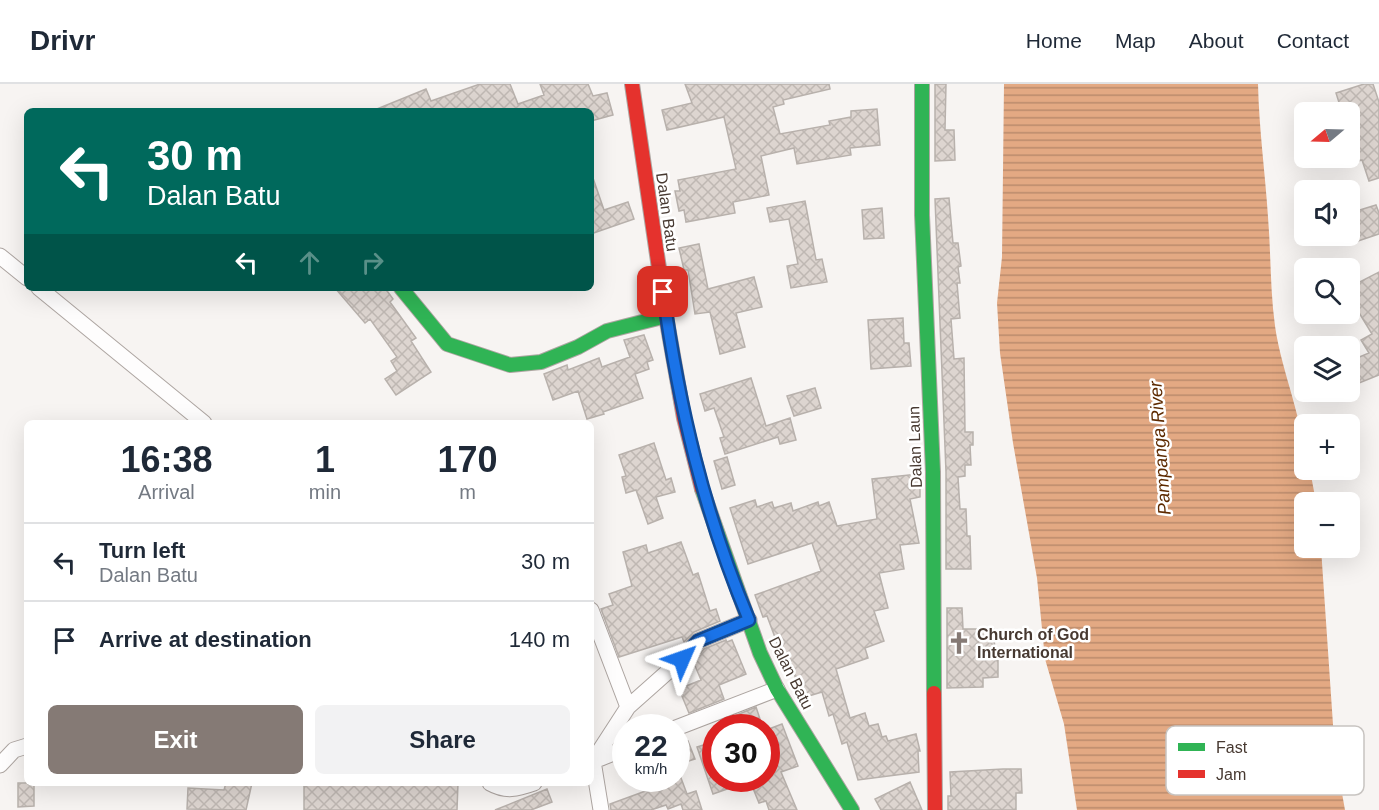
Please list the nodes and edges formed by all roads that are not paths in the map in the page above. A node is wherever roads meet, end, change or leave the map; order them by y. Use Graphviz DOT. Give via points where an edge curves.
graph roads {
  1 [pos="632,84"];
  2 [pos="922,84"];
  3 [pos="0,256"];
  4 [pos="24,276"];
  5 [pos="43,291"];
  6 [pos="403,291"];
  7 [pos="666,316"];
  8 [pos="200,420"];
  9 [pos="594,618"];
  10 [pos="749,620"];
  11 [pos="777,689"];
  12 [pos="628,707"];
  13 [pos="690,723"];
  14 [pos="24,747"];
  15 [pos="612,754"];
  16 [pos="594,759"];
  17 [pos="594,761"];
  18 [pos="0,765"];
  19 [pos="594,773"];
  20 [pos="496,786"];
  21 [pos="525,786"];
  22 [pos="601,810"];
  23 [pos="852,810"];
  24 [pos="935,810"];
  1 -- 7 [label="street, Dalan Batu"];
  2 -- 24 [label="street, Dalan Laun" via="922,215 933,472"];
  3 -- 4 [label="street"];
  5 -- 8 [label="street"];
  6 -- 7 [label="street" via="447,344 510,365 541,362 607,331"];
  7 -- 10 [label="street, Dalan Batu" via="700,482"];
  9 -- 12 [label="street"];
  10 -- 11 [label="street, Dalan Batu"];
  10 -- 12 [label="street" via="698,641"];
  11 -- 13 [label="street"];
  11 -- 23 [label="street, Dalan Batu"];
  12 -- 16 [label="street"];
  14 -- 18 [label="street" via="14,750"];
  15 -- 17 [label="street"];
  19 -- 22 [label="street"];
  20 -- 21 [label="street"];
}
